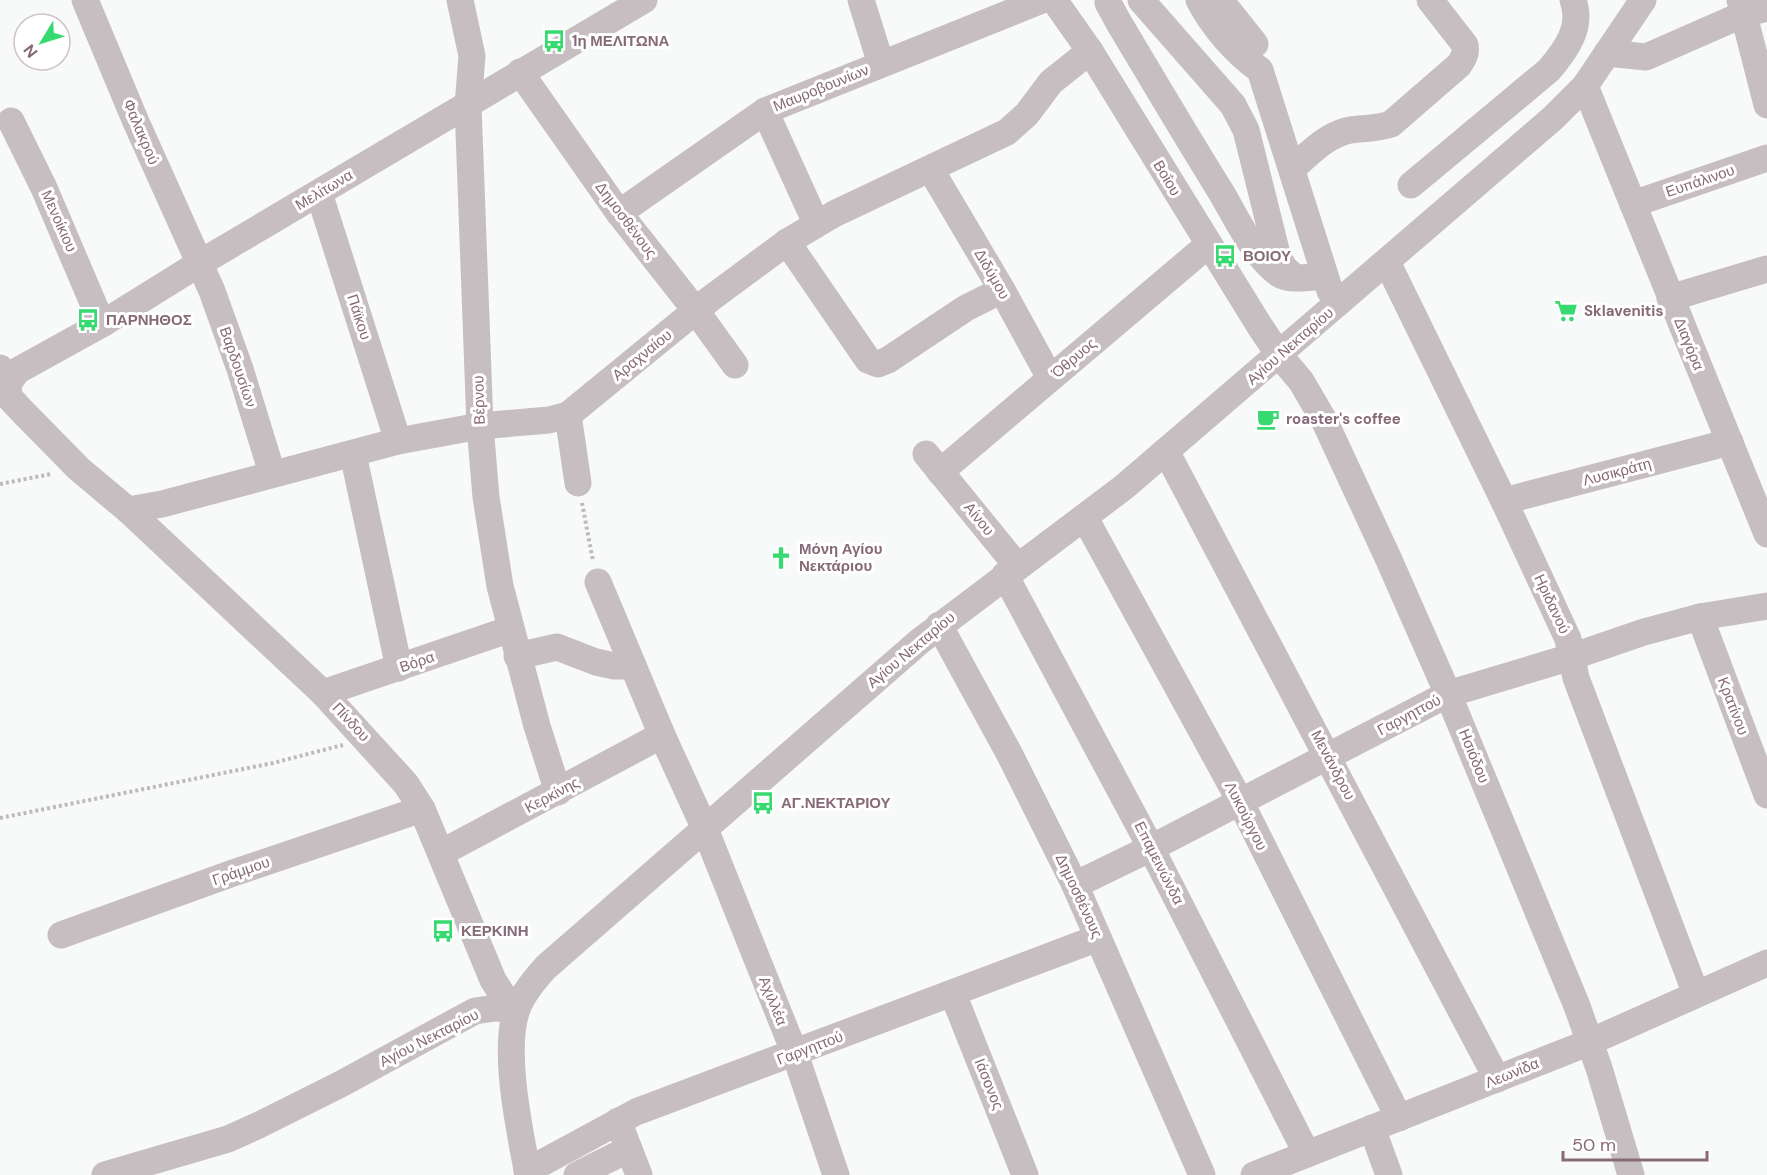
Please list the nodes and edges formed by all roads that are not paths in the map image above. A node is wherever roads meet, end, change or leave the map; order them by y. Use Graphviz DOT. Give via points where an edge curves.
graph roads {
  1 [pos="86,0"];
  2 [pos="460,0"];
  3 [pos="644,0"];
  4 [pos="861,0"];
  5 [pos="1042,0"];
  6 [pos="1054,0"];
  7 [pos="1108,0"];
  8 [pos="1142,0"];
  9 [pos="1199,0"];
  10 [pos="1220,0"];
  11 [pos="1430,0"];
  12 [pos="1573,0"];
  13 [pos="1634,5"];
  14 [pos="1750,7"];
  15 [pos="1090,51"];
  16 [pos="1607,53"];
  17 [pos="881,64"];
  18 [pos="1260,70"];
  19 [pos="520,72"];
  20 [pos="1585,86"];
  21 [pos="468,105"];
  22 [pos="1767,105"];
  23 [pos="765,111"];
  24 [pos="11,121"];
  25 [pos="1767,158"];
  26 [pos="1292,169"];
  27 [pos="931,170"];
  28 [pos="1412,185"];
  29 [pos="319,193"];
  30 [pos="1633,204"];
  31 [pos="619,213"];
  32 [pos="816,223"];
  33 [pos="787,242"];
  34 [pos="1208,245"];
  35 [pos="1387,262"];
  36 [pos="200,263"];
  37 [pos="1767,269"];
  38 [pos="1312,277"];
  39 [pos="1002,290"];
  40 [pos="1670,298"];
  41 [pos="1336,306"];
  42 [pos="696,311"];
  43 [pos="102,324"];
  44 [pos="1279,355"];
  45 [pos="735,365"];
  46 [pos="4,376"];
  47 [pos="1050,378"];
  48 [pos="568,415"];
  49 [pos="480,426"];
  50 [pos="398,441"];
  51 [pos="1730,442"];
  52 [pos="1166,451"];
  53 [pos="353,454"];
  54 [pos="933,463"];
  55 [pos="272,473"];
  56 [pos="578,483"];
  57 [pos="1504,501"];
  58 [pos="128,510"];
  59 [pos="1085,518"];
  60 [pos="1767,534"];
  61 [pos="1011,571"];
  62 [pos="598,582"];
  63 [pos="1767,606"];
  64 [pos="1700,617"];
  65 [pos="939,625"];
  66 [pos="511,629"];
  67 [pos="517,656"];
  68 [pos="1571,657"];
  69 [pos="633,666"];
  70 [pos="399,668"];
  71 [pos="323,693"];
  72 [pos="1448,694"];
  73 [pos="662,735"];
  74 [pos="1329,757"];
  75 [pos="558,792"];
  76 [pos="1767,795"];
  77 [pos="1240,801"];
  78 [pos="422,809"];
  79 [pos="705,829"];
  80 [pos="1151,848"];
  81 [pos="441,853"];
  82 [pos="1075,885"];
  83 [pos="61,935"];
  84 [pos="1098,938"];
  85 [pos="1767,963"];
  86 [pos="952,994"];
  87 [pos="1696,994"];
  88 [pos="517,1009"];
  89 [pos="1590,1042"];
  90 [pos="795,1054"];
  91 [pos="1497,1079"];
  92 [pos="1399,1118"];
  93 [pos="618,1121"];
  94 [pos="1372,1128"];
  95 [pos="629,1149"];
  96 [pos="1300,1163"];
  97 [pos="528,1173"];
  98 [pos="105,1175"];
  99 [pos="577,1175"];
  100 [pos="639,1175"];
  101 [pos="836,1175"];
  102 [pos="1024,1175"];
  103 [pos="1202,1175"];
  104 [pos="1254,1175"];
  105 [pos="1389,1175"];
  106 [pos="1631,1175"];
  1 -- 36 [label="street, Φαλακρού"];
  2 -- 21 [label="street, Βέρνου" via="472,56"];
  3 -- 19 [label="street, Μελίτωνα"];
  4 -- 17 [label="street"];
  5 -- 17 [label="street, Μαυροβουνίων"];
  6 -- 15 [label="street, Βοΐου"];
  7 -- 38 [label="street" via="1253,246 1281,276"];
  8 -- 38 [label="street" via="1241,118 1278,258 1285,269"];
  9 -- 18 [label="street" via="1244,58"];
  10 -- 18 [label="street" via="1259,48"];
  11 -- 26 [label="street" via="1465,45 1459,65 1391,124 1337,133"];
  12 -- 28 [label="street" via="1576,24 1570,42 1549,70"];
  13 -- 16 [label="street, Αγίου Νεκταρίου"];
  14 -- 16 [label="street" via="1646,57"];
  14 -- 22 [label="street"];
  15 -- 27 [label="street, Αραχναίου" via="1051,82 1027,114 1007,132"];
  15 -- 34 [label="street, Βοΐου"];
  16 -- 20 [label="street, Αγίου Νεκταρίου"];
  17 -- 23 [label="street, Μαυροβουνίων"];
  18 -- 26 [label="street"];
  19 -- 21 [label="street, Μελίτωνα"];
  19 -- 31 [label="street, Δημοσθένους"];
  20 -- 30 [label="street, Διαγόρα"];
  20 -- 35 [label="street, Αγίου Νεκταρίου"];
  21 -- 29 [label="street, Μελίτωνα"];
  21 -- 49 [label="street, Βέρνου"];
  23 -- 31 [label="street, Μαυροβουνίων"];
  23 -- 32 [label="street"];
  24 -- 43 [label="street, Μενοίκιου"];
  25 -- 30 [label="street, Ευπάλινου"];
  26 -- 38 [label="street"];
  27 -- 32 [label="street, Αραχναίου"];
  27 -- 39 [label="street, Διδύμου"];
  29 -- 36 [label="street, Μελίτωνα"];
  29 -- 50 [label="street, Πάϊκου"];
  30 -- 40 [label="street, Διαγόρα"];
  31 -- 42 [label="street, Δημοσθένους"];
  32 -- 33 [label="street, Αραχναίου"];
  33 -- 39 [label="street" via="868,360 878,364"];
  33 -- 42 [label="street, Αραχναίου"];
  34 -- 44 [label="street, Βοΐου"];
  34 -- 47 [label="street, Όθρυος"];
  35 -- 41 [label="street, Αγίου Νεκταρίου"];
  35 -- 57 [label="street, Ηριδανού"];
  36 -- 43 [label="street, Μελίτωνα"];
  36 -- 55 [label="street, Βαρδουσίων" via="240,369"];
  37 -- 40 [label="street"];
  38 -- 41 [label="street"];
  39 -- 47 [label="street, Διδύμου"];
  40 -- 51 [label="street, Διαγόρα"];
  41 -- 44 [label="street, Αγίου Νεκταρίου"];
  42 -- 45 [label="street, Δημοσθένους"];
  42 -- 48 [label="street, Αραχναίου"];
  43 -- 46 [label="street, Μελίτωνα"];
  44 -- 52 [label="street, Αγίου Νεκταρίου"];
  44 -- 72 [label="street, Ησιόδου" via="1301,381 1325,422"];
  46 -- 58 [label="street, Πίνδου" via="9,397 79,469"];
  47 -- 54 [label="street, Όθρυος"];
  48 -- 49 [label="street, Αραχναίου"];
  48 -- 56 [label="street"];
  49 -- 50 [label="street, Αραχναίου"];
  49 -- 66 [label="street, Βέρνου" via="492,541"];
  50 -- 53 [label="street, Αραχναίου"];
  51 -- 57 [label="street, Λυσικράτη"];
  51 -- 60 [label="street, Διαγόρα"];
  52 -- 59 [label="street, Αγίου Νεκταρίου"];
  52 -- 74 [label="street, Μενάνδρου"];
  53 -- 55 [label="street, Αραχναίου"];
  53 -- 70 [label="street"];
  54 -- 61 [label="street, Αίνου"];
  55 -- 58 [label="street, Αραχναίου"];
  57 -- 68 [label="street, Ηριδανού" via="1568,639"];
  58 -- 71 [label="street, Πίνδου"];
  59 -- 61 [label="street, Αγίου Νεκταρίου"];
  59 -- 77 [label="street, Λυκούργου"];
  61 -- 65 [label="street, Αγίου Νεκταρίου"];
  61 -- 80 [label="street, Επαμεινώνδα"];
  62 -- 69 [label="street, Αχιλλέα"];
  63 -- 64 [label="street, Γαργηττού"];
  64 -- 68 [label="street, Γαργηττού"];
  64 -- 76 [label="street, Κρατίνου"];
  65 -- 79 [label="street, Αγίου Νεκταρίου"];
  65 -- 82 [label="street, Δημοσθένους"];
  66 -- 67 [label="street, Βέρνου"];
  66 -- 70 [label="street, Βόρα"];
  67 -- 69 [label="street" via="557,647 596,662"];
  67 -- 75 [label="street, Βέρνου"];
  68 -- 72 [label="street, Γαργηττού"];
  68 -- 87 [label="street, Ηριδανού"];
  69 -- 73 [label="street, Αχιλλέα"];
  70 -- 71 [label="street, Βόρα"];
  71 -- 78 [label="street, Πίνδου" via="406,784"];
  72 -- 74 [label="street, Γαργηττού"];
  72 -- 89 [label="street, Ησιόδου"];
  73 -- 75 [label="street, Κερκίνης"];
  73 -- 79 [label="street, Αχιλλέα"];
  74 -- 77 [label="street, Γαργηττού"];
  74 -- 91 [label="street, Μενάνδρου"];
  75 -- 81 [label="street, Κερκίνης"];
  77 -- 80 [label="street, Γαργηττού"];
  77 -- 92 [label="street, Λυκούργου"];
  78 -- 81 [label="street, Πίνδου"];
  78 -- 83 [label="street, Γράμμου"];
  79 -- 88 [label="street, Αγίου Νεκταρίου" via="546,967"];
  79 -- 90 [label="street, Αχιλλέα"];
  80 -- 82 [label="street, Γαργηττού"];
  80 -- 96 [label="street, Επαμεινώνδα"];
  81 -- 88 [label="street, Πίνδου" via="493,980"];
  82 -- 84 [label="street, Δημοσθένους"];
  84 -- 86 [label="street, Γαργηττού"];
  84 -- 103 [label="street, Δημοσθένους"];
  85 -- 87 [label="street, Λεωνίδα"];
  86 -- 90 [label="street, Γαργηττού"];
  86 -- 102 [label="street, Ιάσονος"];
  87 -- 89 [label="street, Λεωνίδα"];
  88 -- 97 [label="street" via="511,1065"];
  88 -- 98 [label="street, Αγίου Νεκταρίου" via="475,1011 341,1084 228,1139"];
  89 -- 91 [label="street, Λεωνίδα"];
  89 -- 106 [label="street, Ησιόδου"];
  90 -- 93 [label="street, Γαργηττού"];
  90 -- 101 [label="street, Αχιλλέα"];
  91 -- 92 [label="street, Λεωνίδα"];
  92 -- 94 [label="street, Λεωνίδα"];
  93 -- 95 [label="street"];
  93 -- 97 [label="street, Γαργηττού"];
  94 -- 96 [label="street, Λεωνίδα"];
  94 -- 105 [label="street"];
  95 -- 99 [label="street"];
  95 -- 100 [label="street"];
  96 -- 104 [label="street, Λεωνίδα"];
}
